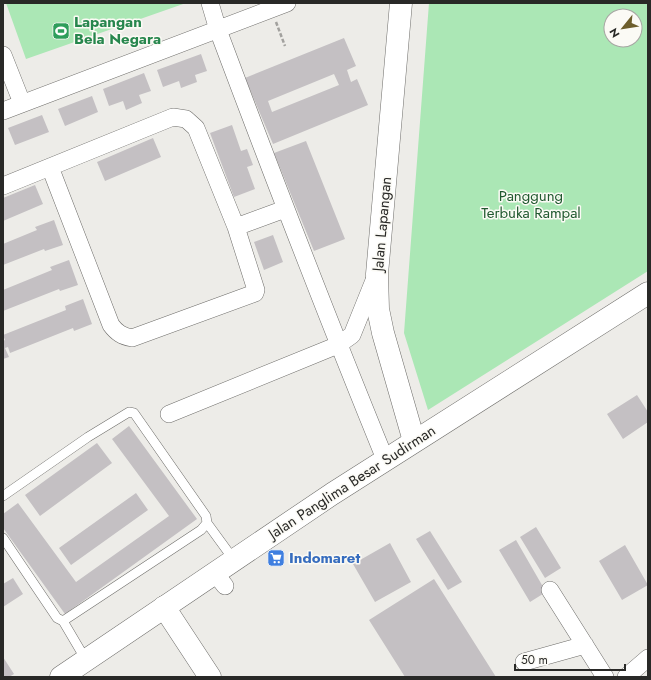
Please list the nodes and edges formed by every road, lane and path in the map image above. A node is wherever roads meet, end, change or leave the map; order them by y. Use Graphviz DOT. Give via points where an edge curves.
graph roads {
  1 [pos="211,3"];
  2 [pos="401,3"];
  3 [pos="279,6"];
  4 [pos="218,30"];
  5 [pos="285,46"];
  6 [pos="3,54"];
  7 [pos="22,103"];
  8 [pos="3,110"];
  9 [pos="50,167"];
  10 [pos="3,186"];
  11 [pos="285,209"];
  12 [pos="236,227"];
  13 [pos="377,274"];
  14 [pos="648,293"];
  15 [pos="338,345"];
  16 [pos="169,414"];
  17 [pos="414,441"];
  18 [pos="385,459"];
  19 [pos="3,496"];
  20 [pos="207,523"];
  21 [pos="3,538"];
  22 [pos="234,560"];
  23 [pos="550,590"];
  24 [pos="164,607"];
  25 [pos="63,621"];
  26 [pos="585,645"];
  27 [pos="648,658"];
  28 [pos="86,660"];
  29 [pos="524,662"];
  30 [pos="61,677"];
  31 [pos="210,677"];
  32 [pos="606,677"];
  33 [pos="626,677"];
  1 -- 4 [label="street"];
  2 -- 13 [label="main road, Jalan Lapangan"];
  3 -- 4 [label="street"];
  3 -- 5 [label="path"];
  4 -- 7 [label="street"];
  4 -- 11 [label="street"];
  6 -- 7 [label="street"];
  7 -- 8 [label="street"];
  9 -- 10 [label="street"];
  9 -- 12 [label="street" via="168,119 186,118 196,128"];
  9 -- 12 [label="street" via="111,325 124,337 132,338 255,293"];
  11 -- 12 [label="street"];
  11 -- 15 [label="street"];
  13 -- 15 [label="street" via="352,335"];
  13 -- 17 [label="main road, Jalan Lapangan" via="382,333"];
  14 -- 17 [label="main road, Jalan Panglima Besar Sudirman"];
  15 -- 16 [label="street"];
  15 -- 18 [label="street"];
  17 -- 18 [label="main road, Jalan Panglima Besar Sudirman"];
  18 -- 22 [label="main road, Jalan Panglima Besar Sudirman"];
  19 -- 20 [label="lane" via="129,412 134,413 206,516"];
  20 -- 22 [label="lane"];
  20 -- 25 [label="lane" via="201,530"];
  21 -- 25 [label="lane" via="58,618"];
  22 -- 24 [label="main road, Jalan Panglima Besar Sudirman" via="220,579"];
  23 -- 26 [label="street"];
  24 -- 28 [label="main road, Jalan Panglima Besar Sudirman"];
  24 -- 31 [label="main road"];
  25 -- 28 [label="lane"];
  26 -- 29 [label="street"];
  26 -- 32 [label="street"];
  27 -- 33 [label="street"];
  28 -- 30 [label="main road, Jalan Panglima Besar Sudirman"];
}
